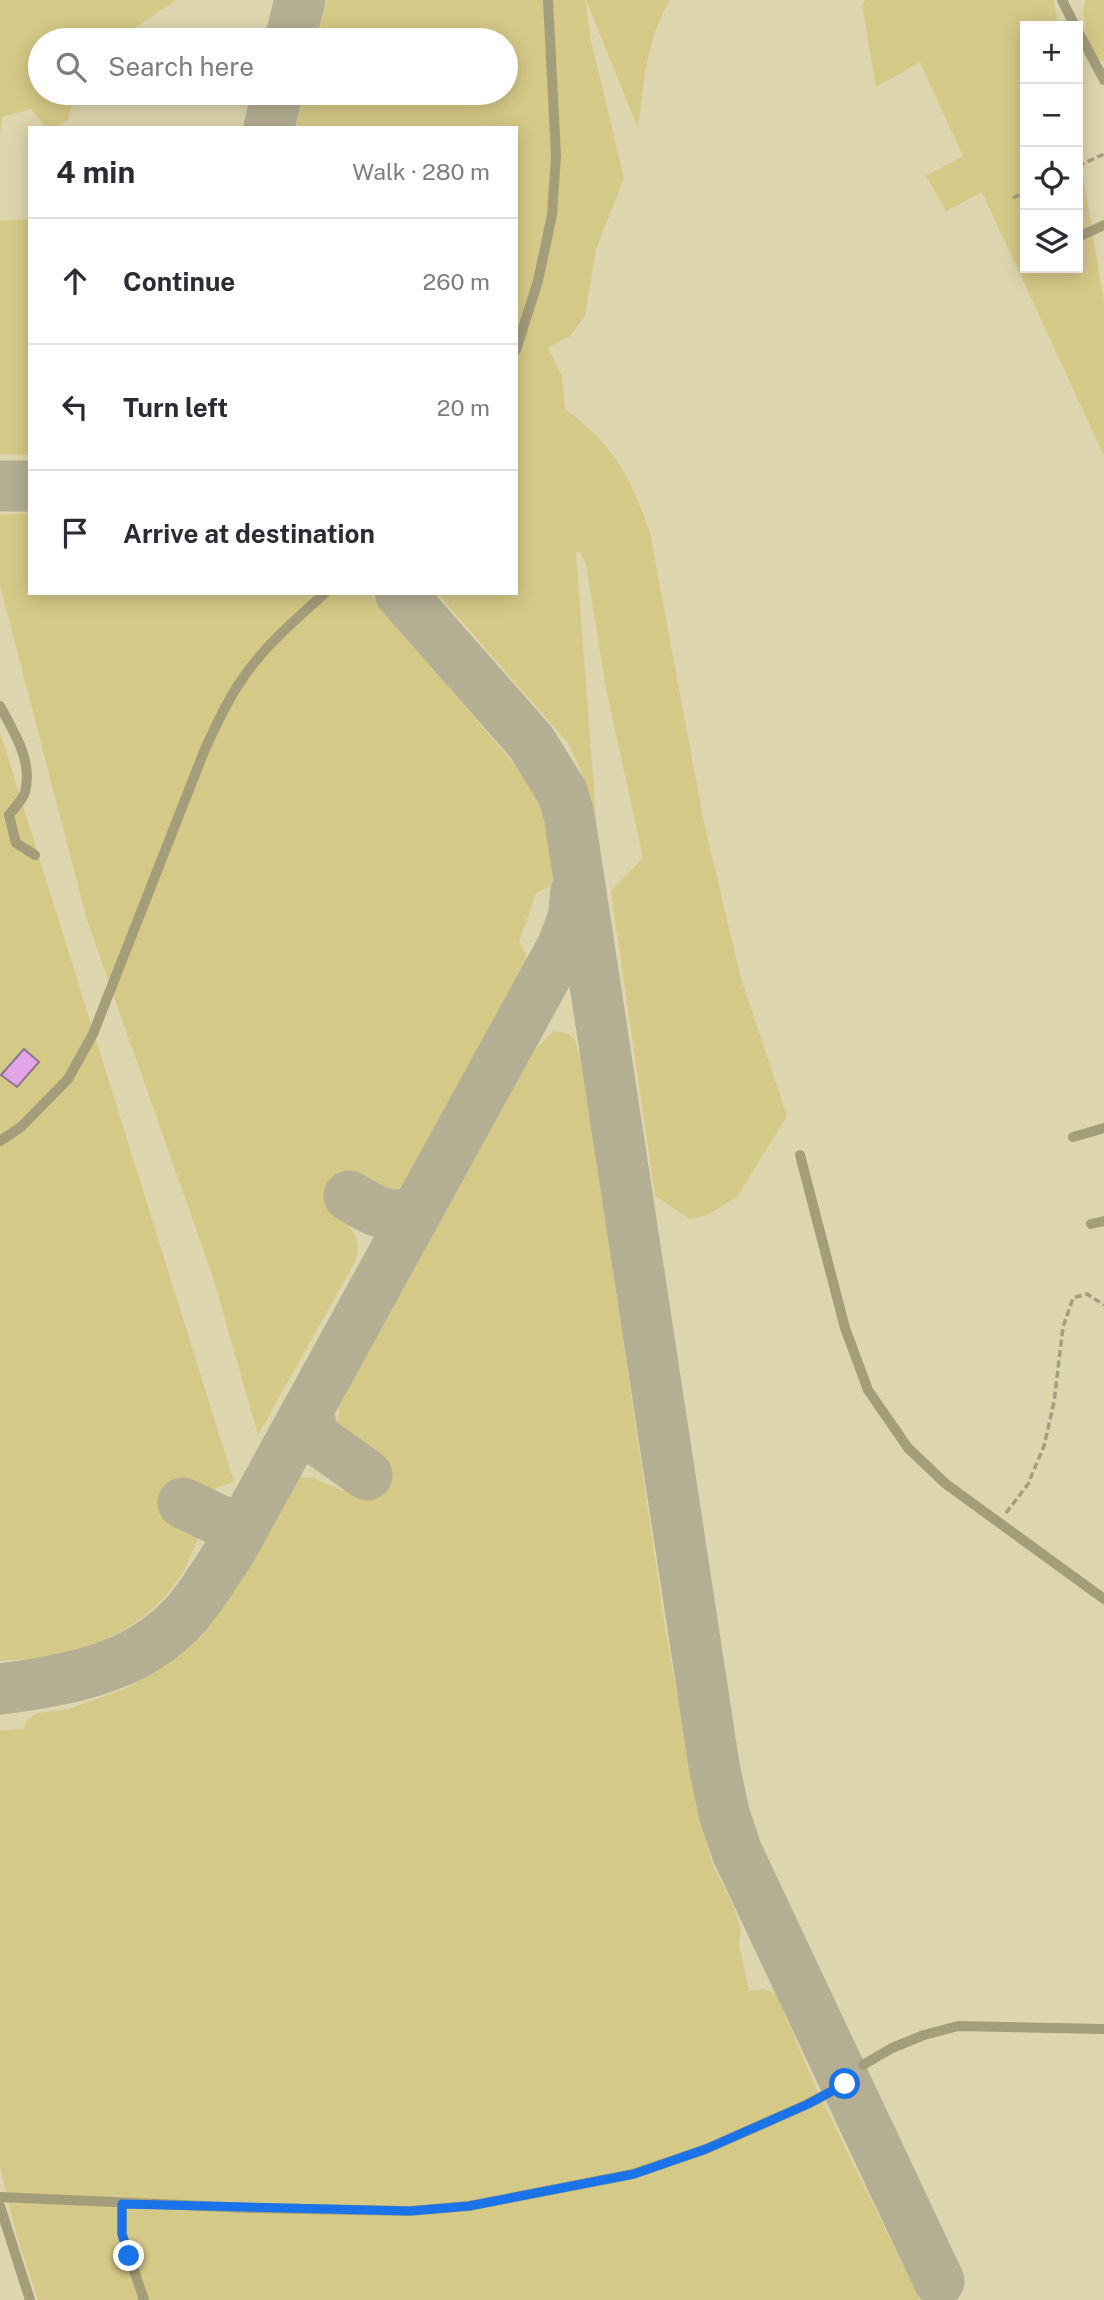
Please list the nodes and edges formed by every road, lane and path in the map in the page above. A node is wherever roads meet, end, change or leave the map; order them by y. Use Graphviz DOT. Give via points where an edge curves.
graph roads {
  1 [pos="548,0"];
  2 [pos="1062,0"];
  3 [pos="1073,21"];
  4 [pos="1083,40"];
  5 [pos="1104,80"];
  6 [pos="1104,154"];
  7 [pos="1083,164"];
  8 [pos="1020,194"];
  9 [pos="1013,198"];
  10 [pos="1104,225"];
  11 [pos="1083,235"];
  12 [pos="518,344"];
  13 [pos="323,595"];
  14 [pos="0,706"];
  15 [pos="36,855"];
  16 [pos="1104,1128"];
  17 [pos="1073,1137"];
  18 [pos="0,1141"];
  19 [pos="800,1155"];
  20 [pos="1104,1221"];
  21 [pos="1091,1224"];
  22 [pos="1104,1305"];
  23 [pos="1003,1517"];
  24 [pos="1104,1599"];
  25 [pos="1104,2029"];
  26 [pos="863,2065"];
  27 [pos="845,2084"];
  28 [pos="0,2197"];
  29 [pos="122,2204"];
  30 [pos="0,2206"];
  31 [pos="30,2300"];
  32 [pos="144,2300"];
  1 -- 12 [label="lane" via="556,156 552,215"];
  2 -- 3 [label="lane"];
  4 -- 5 [label="lane"];
  6 -- 7 [label="path"];
  8 -- 9 [label="path"];
  10 -- 11 [label="lane"];
  13 -- 18 [label="lane" via="277,637 242,679 221,715 93,1034 68,1079 21,1127"];
  14 -- 15 [label="lane" via="19,740 27,770 25,794 9,815 16,843"];
  16 -- 17 [label="lane"];
  19 -- 24 [label="lane" via="845,1328 868,1390 901,1439 946,1485"];
  20 -- 21 [label="lane"];
  22 -- 23 [label="path" via="1087,1294 1073,1298 1063,1327 1044,1446 1028,1484"];
  25 -- 26 [label="lane" via="958,2026 892,2048"];
  27 -- 29 [label="lane" via="706,2149 634,2174 482,2204 410,2211"];
  28 -- 29 [label="lane"];
  29 -- 32 [label="lane" via="122,2234"];
  30 -- 31 [label="lane"];
}
